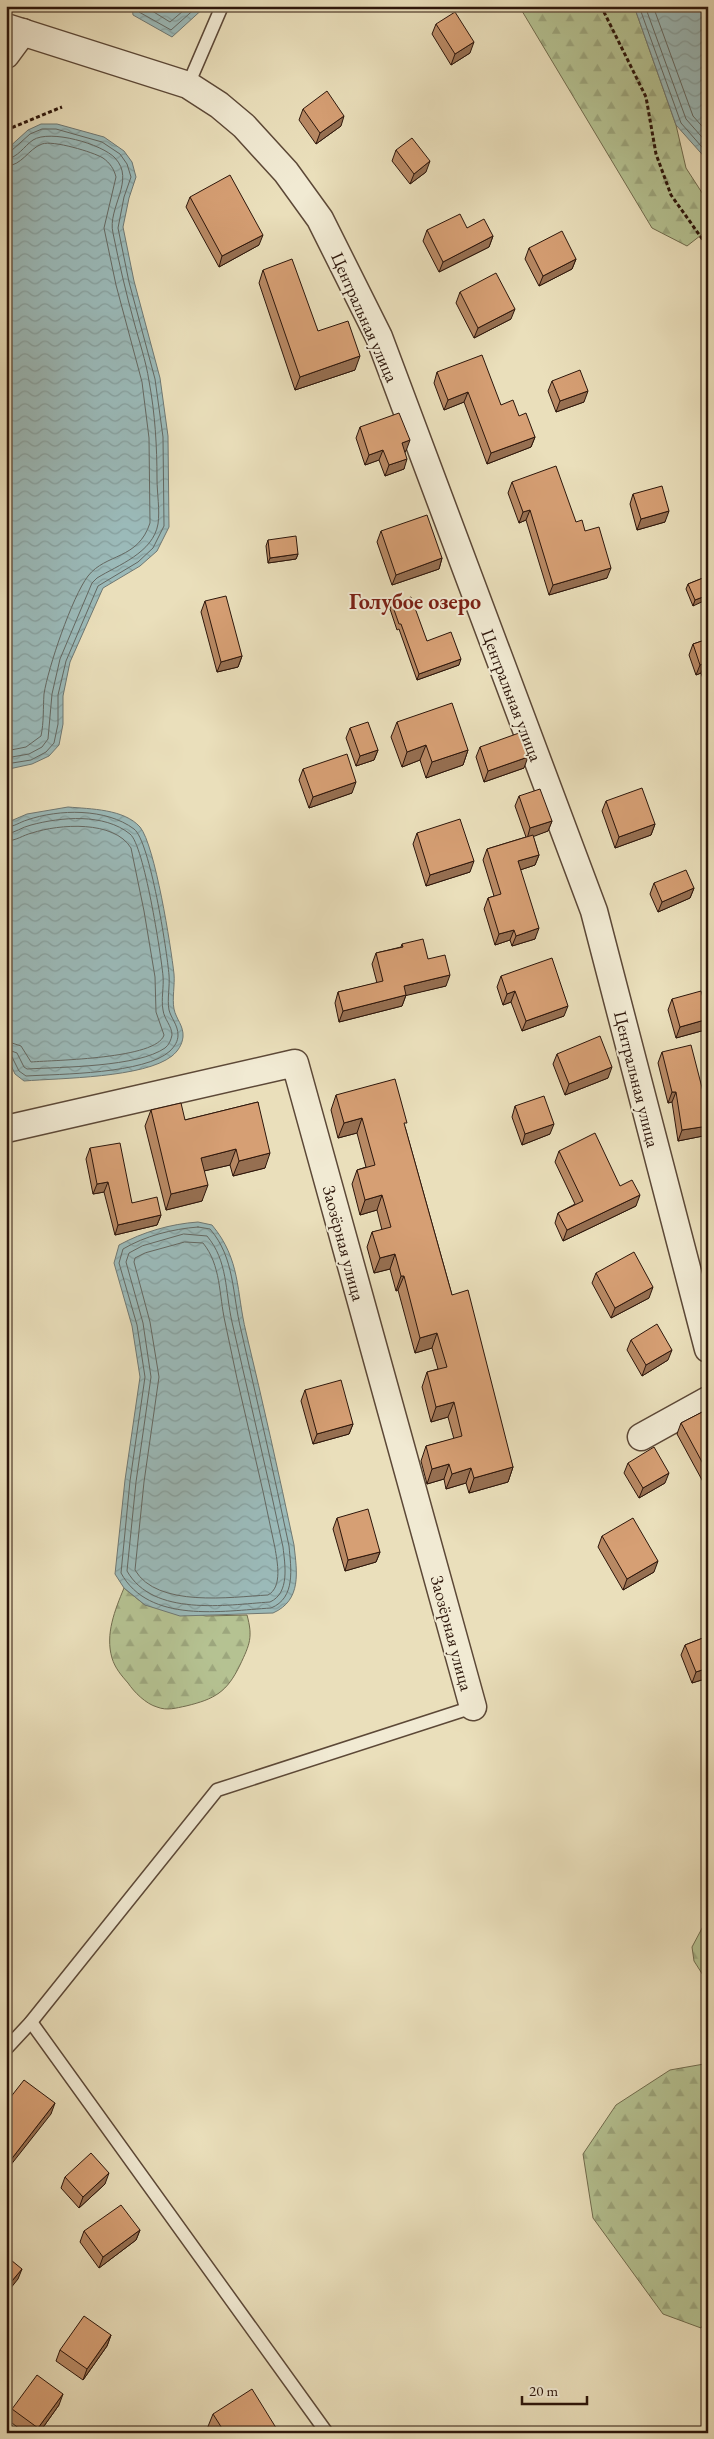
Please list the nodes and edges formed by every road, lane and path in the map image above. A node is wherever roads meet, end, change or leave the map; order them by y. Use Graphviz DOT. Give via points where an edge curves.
graph roads {
  1 [pos="222,6"];
  2 [pos="600,6"];
  3 [pos="14,29"];
  4 [pos="6,56"];
  5 [pos="188,84"];
  6 [pos="62,107"];
  7 [pos="6,130"];
  8 [pos="708,248"];
  9 [pos="6,1129"];
  10 [pos="708,1349"];
  11 [pos="708,1400"];
  12 [pos="641,1438"];
  13 [pos="473,1708"];
  14 [pos="31,2022"];
  15 [pos="6,2049"];
  16 [pos="327,2433"];
  1 -- 5 [label="lane"];
  2 -- 8 [label="path" via="646,97 656,154 671,195"];
  3 -- 4 [label="street"];
  3 -- 5 [label="street, Центральная улица"];
  5 -- 10 [label="street, Центральная улица" via="244,126 286,172 320,219 379,337 594,911"];
  6 -- 7 [label="path"];
  9 -- 13 [label="street, Заозёрная улица" via="295,1063"];
  11 -- 12 [label="street"];
  13 -- 14 [label="lane" via="217,1790"];
  14 -- 15 [label="lane"];
  14 -- 16 [label="lane"];
}
